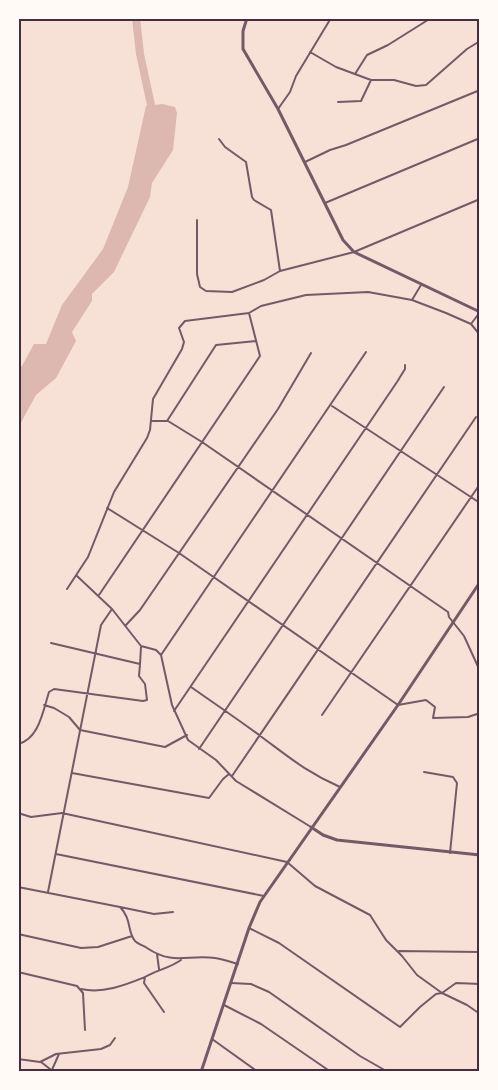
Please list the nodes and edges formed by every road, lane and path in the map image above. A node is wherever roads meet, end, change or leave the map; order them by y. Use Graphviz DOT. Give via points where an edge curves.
graph roads {
  1 [pos="247,18"];
  2 [pos="331,18"];
  3 [pos="431,18"];
  4 [pos="480,41"];
  5 [pos="310,52"];
  6 [pos="355,74"];
  7 [pos="371,80"];
  8 [pos="480,90"];
  9 [pos="339,102"];
  10 [pos="278,109"];
  11 [pos="480,138"];
  12 [pos="219,139"];
  13 [pos="304,162"];
  14 [pos="480,199"];
  15 [pos="324,203"];
  16 [pos="197,220"];
  17 [pos="354,252"];
  18 [pos="280,271"];
  19 [pos="421,284"];
  20 [pos="412,300"];
  21 [pos="480,312"];
  22 [pos="249,313"];
  23 [pos="471,324"];
  24 [pos="480,335"];
  25 [pos="256,341"];
  26 [pos="366,352"];
  27 [pos="311,353"];
  28 [pos="405,365"];
  29 [pos="444,387"];
  30 [pos="331,405"];
  31 [pos="477,417"];
  32 [pos="151,421"];
  33 [pos="166,421"];
  34 [pos="366,428"];
  35 [pos="202,442"];
  36 [pos="400,451"];
  37 [pos="238,466"];
  38 [pos="437,475"];
  39 [pos="480,484"];
  40 [pos="273,490"];
  41 [pos="471,498"];
  42 [pos="480,503"];
  43 [pos="106,508"];
  44 [pos="308,514"];
  45 [pos="142,531"];
  46 [pos="343,537"];
  47 [pos="179,554"];
  48 [pos="378,562"];
  49 [pos="76,576"];
  50 [pos="214,578"];
  51 [pos="480,582"];
  52 [pos="412,586"];
  53 [pos="67,589"];
  54 [pos="99,595"];
  55 [pos="248,602"];
  56 [pos="112,609"];
  57 [pos="454,623"];
  58 [pos="126,625"];
  59 [pos="283,625"];
  60 [pos="51,643"];
  61 [pos="141,646"];
  62 [pos="318,650"];
  63 [pos="96,652"];
  64 [pos="160,655"];
  65 [pos="140,664"];
  66 [pos="480,672"];
  67 [pos="352,673"];
  68 [pos="191,687"];
  69 [pos="87,693"];
  70 [pos="45,705"];
  71 [pos="398,705"];
  72 [pos="225,710"];
  73 [pos="174,711"];
  74 [pos="480,713"];
  75 [pos="322,715"];
  76 [pos="80,730"];
  77 [pos="187,735"];
  78 [pos="259,735"];
  79 [pos="18,744"];
  80 [pos="199,749"];
  81 [pos="424,772"];
  82 [pos="71,773"];
  83 [pos="230,775"];
  84 [pos="340,787"];
  85 [pos="18,813"];
  86 [pos="62,813"];
  87 [pos="311,827"];
  88 [pos="450,853"];
  89 [pos="56,854"];
  90 [pos="480,855"];
  91 [pos="287,862"];
  92 [pos="18,887"];
  93 [pos="48,892"];
  94 [pos="264,897"];
  95 [pos="120,907"];
  96 [pos="173,912"];
  97 [pos="249,928"];
  98 [pos="18,934"];
  99 [pos="132,936"];
  100 [pos="397,951"];
  101 [pos="480,952"];
  102 [pos="156,954"];
  103 [pos="181,960"];
  104 [pos="238,964"];
  105 [pos="159,969"];
  106 [pos="18,972"];
  107 [pos="145,977"];
  108 [pos="231,983"];
  109 [pos="480,984"];
  110 [pos="81,989"];
  111 [pos="442,993"];
  112 [pos="224,1005"];
  113 [pos="164,1012"];
  114 [pos="480,1014"];
  115 [pos="86,1030"];
  116 [pos="115,1038"];
  117 [pos="212,1039"];
  118 [pos="59,1054"];
  119 [pos="18,1059"];
  120 [pos="40,1062"];
  121 [pos="50,1071"];
  122 [pos="201,1072"];
  123 [pos="258,1072"];
  124 [pos="331,1072"];
  125 [pos="388,1072"];
  1 -- 10 [label="street" via="243,49"];
  2 -- 5 [label="street"];
  3 -- 6 [label="street" via="368,55"];
  4 -- 7 [label="street" via="426,85"];
  5 -- 6 [label="street"];
  5 -- 10 [label="street"];
  6 -- 7 [label="street"];
  7 -- 9 [label="street" via="361,101"];
  8 -- 13 [label="street"];
  10 -- 13 [label="street"];
  11 -- 15 [label="street"];
  12 -- 18 [label="street" via="246,162 252,197 271,210"];
  13 -- 15 [label="street"];
  14 -- 17 [label="street"];
  15 -- 17 [label="street" via="343,240"];
  16 -- 18 [label="street" via="197,277 206,291 232,292"];
  17 -- 18 [label="street"];
  17 -- 19 [label="street"];
  19 -- 20 [label="street"];
  19 -- 21 [label="street"];
  20 -- 22 [label="street" via="368,292 306,295 261,306"];
  20 -- 23 [label="street"];
  21 -- 23 [label="street"];
  22 -- 25 [label="street"];
  22 -- 32 [label="street" via="185,321 179,328 182,349 156,394"];
  23 -- 24 [label="street"];
  25 -- 33 [label="street" via="216,345"];
  25 -- 35 [label="street" via="260,356"];
  26 -- 30 [label="street"];
  27 -- 37 [label="street"];
  28 -- 34 [label="street"];
  29 -- 36 [label="street"];
  30 -- 34 [label="street"];
  30 -- 40 [label="street"];
  31 -- 38 [label="street"];
  32 -- 33 [label="street"];
  32 -- 43 [label="street" via="147,438"];
  33 -- 35 [label="street"];
  34 -- 36 [label="street"];
  34 -- 44 [label="street"];
  35 -- 37 [label="street"];
  35 -- 45 [label="street"];
  36 -- 38 [label="street"];
  36 -- 46 [label="street"];
  37 -- 40 [label="street"];
  37 -- 47 [label="street"];
  38 -- 41 [label="street"];
  38 -- 48 [label="street"];
  39 -- 41 [label="street"];
  40 -- 44 [label="street"];
  40 -- 50 [label="street"];
  41 -- 42 [label="street"];
  41 -- 52 [label="street"];
  43 -- 45 [label="street"];
  43 -- 49 [label="street"];
  44 -- 46 [label="street"];
  44 -- 55 [label="street"];
  45 -- 47 [label="street"];
  45 -- 54 [label="street"];
  46 -- 48 [label="street"];
  46 -- 59 [label="street"];
  47 -- 50 [label="street"];
  47 -- 58 [label="street"];
  48 -- 52 [label="street"];
  48 -- 62 [label="street"];
  49 -- 53 [label="street"];
  49 -- 54 [label="street"];
  50 -- 55 [label="street"];
  50 -- 64 [label="street"];
  51 -- 57 [label="street"];
  52 -- 57 [label="street" via="448,612"];
  52 -- 67 [label="street"];
  54 -- 56 [label="street"];
  55 -- 59 [label="street"];
  55 -- 68 [label="street"];
  56 -- 58 [label="street"];
  56 -- 63 [label="street" via="101,625"];
  57 -- 66 [label="street"];
  57 -- 71 [label="street"];
  58 -- 61 [label="street"];
  59 -- 62 [label="street"];
  59 -- 72 [label="street"];
  60 -- 63 [label="street"];
  61 -- 64 [label="street"];
  61 -- 65 [label="street"];
  62 -- 67 [label="street"];
  62 -- 78 [label="street"];
  63 -- 65 [label="street"];
  63 -- 69 [label="street"];
  64 -- 73 [label="street"];
  65 -- 69 [label="street" via="139,676 145,684 147,700"];
  67 -- 71 [label="street"];
  67 -- 75 [label="street"];
  68 -- 72 [label="street"];
  68 -- 73 [label="street"];
  69 -- 70 [label="street" via="54,689"];
  69 -- 76 [label="street"];
  70 -- 76 [label="street" via="69,717"];
  70 -- 79 [label="street" via="34,734 29,741"];
  71 -- 74 [label="street" via="426,700 435,707 433,718"];
  71 -- 84 [label="street"];
  72 -- 78 [label="street"];
  72 -- 80 [label="street"];
  73 -- 77 [label="street"];
  76 -- 77 [label="street" via="165,747"];
  76 -- 82 [label="street"];
  77 -- 80 [label="street"];
  78 -- 83 [label="street"];
  78 -- 84 [label="street" via="297,765"];
  80 -- 83 [label="street"];
  81 -- 88 [label="street" via="453,777 457,783"];
  82 -- 83 [label="street" via="209,798"];
  82 -- 86 [label="street"];
  83 -- 87 [label="street"];
  84 -- 87 [label="street"];
  85 -- 86 [label="street" via="31,817"];
  86 -- 89 [label="street"];
  86 -- 91 [label="street"];
  87 -- 88 [label="street" via="337,840"];
  87 -- 91 [label="street"];
  88 -- 90 [label="street"];
  89 -- 93 [label="street"];
  89 -- 94 [label="street"];
  91 -- 94 [label="street"];
  91 -- 100 [label="street" via="315,886 370,915"];
  92 -- 93 [label="street"];
  93 -- 95 [label="street"];
  94 -- 97 [label="street"];
  95 -- 96 [label="street" via="154,914"];
  95 -- 99 [label="street" via="129,919"];
  97 -- 104 [label="street"];
  97 -- 111 [label="street" via="279,943 400,1028 420,1006"];
  98 -- 99 [label="street" via="81,948"];
  99 -- 102 [label="street"];
  100 -- 101 [label="street"];
  100 -- 111 [label="street" via="417,975"];
  102 -- 103 [label="street"];
  102 -- 105 [label="street"];
  103 -- 104 [label="street" via="216,958"];
  103 -- 105 [label="street"];
  104 -- 108 [label="street"];
  105 -- 107 [label="street"];
  106 -- 110 [label="street"];
  107 -- 110 [label="street" via="114,988"];
  107 -- 113 [label="street" via="144,983"];
  108 -- 112 [label="street"];
  108 -- 125 [label="street" via="251,984 269,992"];
  109 -- 111 [label="street" via="456,983"];
  110 -- 115 [label="street"];
  111 -- 114 [label="street"];
  112 -- 117 [label="street"];
  112 -- 124 [label="street" via="261,1024"];
  116 -- 118 [label="street" via="101,1049"];
  117 -- 122 [label="street"];
  117 -- 123 [label="street"];
  118 -- 120 [label="street"];
  118 -- 121 [label="street"];
  119 -- 120 [label="street"];
  120 -- 121 [label="street"];
}
